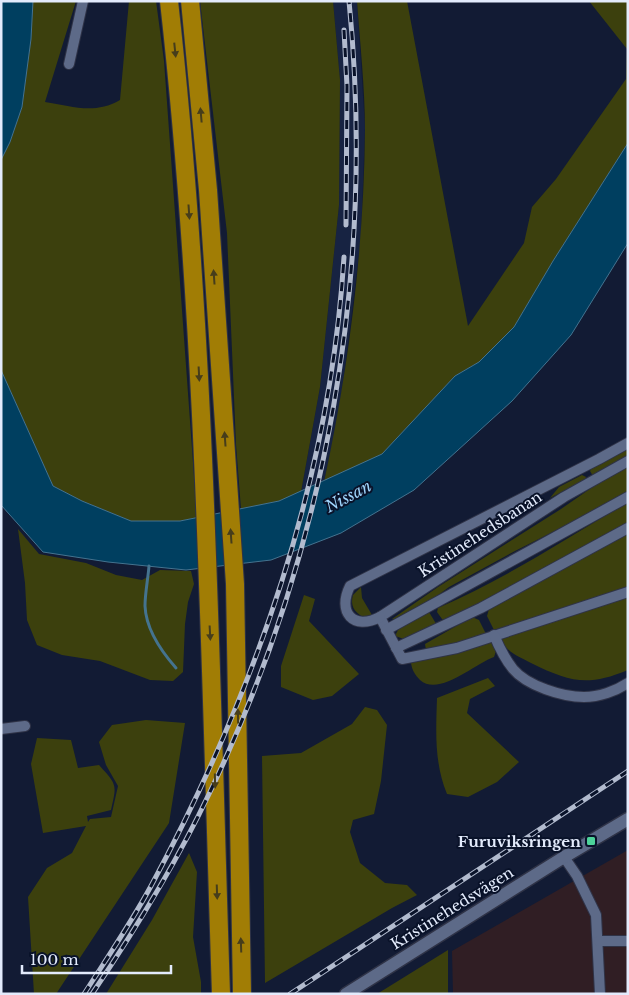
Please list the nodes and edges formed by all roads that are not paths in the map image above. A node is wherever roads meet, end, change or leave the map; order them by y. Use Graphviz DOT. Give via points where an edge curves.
graph roads {
  1 [pos="83,1"];
  2 [pos="169,1"];
  3 [pos="190,1"];
  4 [pos="68,64"];
  5 [pos="628,443"];
  6 [pos="628,461"];
  7 [pos="628,497"];
  8 [pos="628,528"];
  9 [pos="628,592"];
  10 [pos="380,618"];
  11 [pos="386,630"];
  12 [pos="494,635"];
  13 [pos="396,648"];
  14 [pos="628,683"];
  15 [pos="25,726"];
  16 [pos="1,729"];
  17 [pos="628,819"];
  18 [pos="564,856"];
  19 [pos="599,941"];
  20 [pos="628,941"];
  21 [pos="221,994"];
  22 [pos="242,994"];
  23 [pos="346,994"];
  24 [pos="600,994"];
  1 -- 4 [label="street"];
  2 -- 21 [label="highway, one-way" via="197,332 214,724"];
  22 -- 3 [label="highway, one-way" via="235,584 208,190"];
  5 -- 10 [label="street" via="350,586 345,600 349,616 354,621 365,622"];
  6 -- 10 [label="street, Kristinehedsbanan" via="564,497"];
  7 -- 11 [label="street"];
  8 -- 13 [label="street" via="481,608"];
  9 -- 12 [label="street"];
  10 -- 11 [label="street"];
  11 -- 13 [label="street"];
  12 -- 13 [label="street" via="457,648 402,659"];
  12 -- 14 [label="street" via="514,670 534,685 584,697 598,696"];
  15 -- 16 [label="street"];
  17 -- 18 [label="street, Kristinehedsvägen"];
  18 -- 19 [label="street" via="596,914"];
  18 -- 23 [label="street, Kristinehedsvägen"];
  19 -- 20 [label="street"];
  19 -- 24 [label="street"];
}
